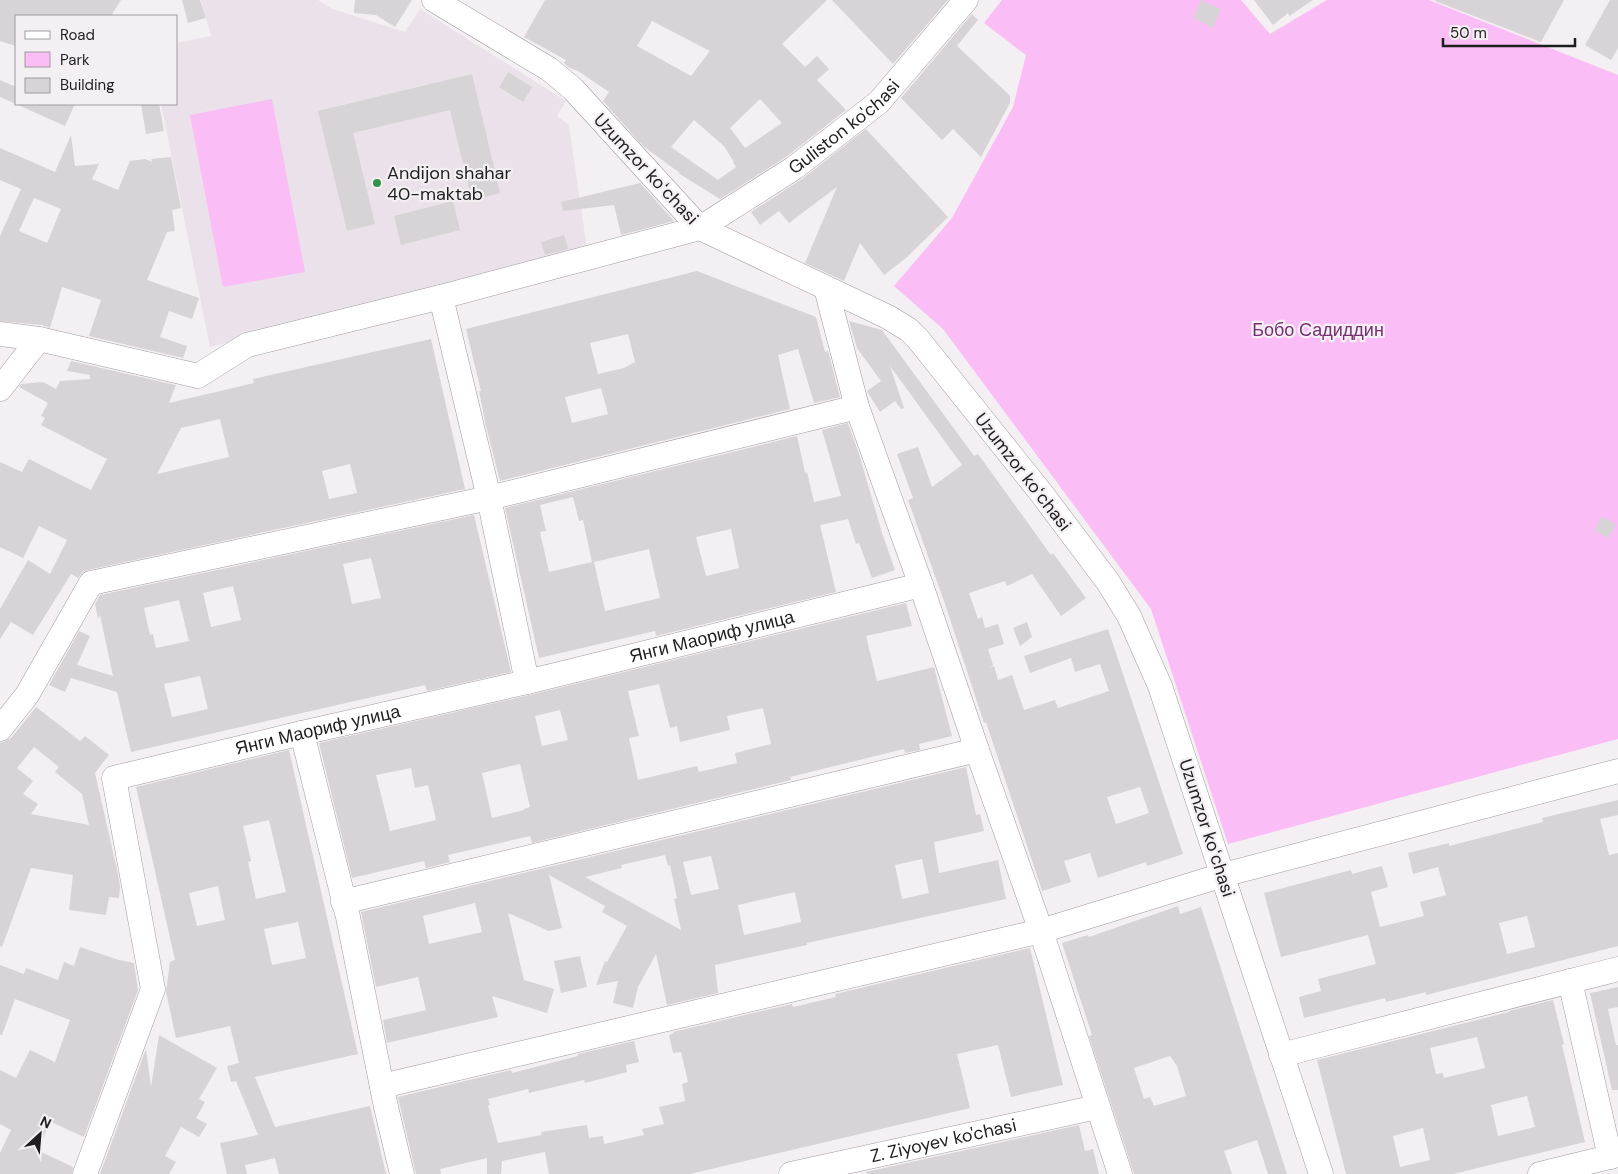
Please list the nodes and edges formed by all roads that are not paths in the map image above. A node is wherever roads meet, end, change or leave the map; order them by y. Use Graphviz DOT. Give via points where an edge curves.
graph roads {
  1 [pos="434,0"];
  2 [pos="966,0"];
  3 [pos="700,228"];
  4 [pos="826,288"];
  5 [pos="441,297"];
  6 [pos="0,334"];
  7 [pos="38,339"];
  8 [pos="0,390"];
  9 [pos="858,407"];
  10 [pos="489,498"];
  11 [pos="921,585"];
  12 [pos="527,682"];
  13 [pos="0,729"];
  14 [pos="302,733"];
  15 [pos="977,750"];
  16 [pos="1618,771"];
  17 [pos="1223,875"];
  18 [pos="343,902"];
  19 [pos="1041,931"];
  20 [pos="1618,968"];
  21 [pos="1570,981"];
  22 [pos="1281,1055"];
  23 [pos="382,1086"];
  24 [pos="1097,1108"];
  25 [pos="1614,1156"];
  26 [pos="86,1174"];
  27 [pos="402,1174"];
  28 [pos="791,1174"];
  29 [pos="1120,1174"];
  30 [pos="1321,1174"];
  31 [pos="1540,1174"];
  1 -- 3 [label="street, Uzumzor koʻchasi" via="549,68 573,89"];
  2 -- 3 [label="street, Guliston ko'chasi" via="879,102 794,168"];
  3 -- 4 [label="street, Uzumzor koʻchasi"];
  3 -- 5 [label="street, Guliston ko'chasi"];
  4 -- 9 [label="street"];
  4 -- 17 [label="street, Uzumzor koʻchasi" via="888,317 918,338 1108,582 1129,616 1160,686"];
  5 -- 7 [label="street, Guliston ko'chasi" via="247,345 198,376"];
  5 -- 10 [label="street"];
  6 -- 7 [label="street, Guliston ko'chasi"];
  7 -- 8 [label="street"];
  9 -- 10 [label="street"];
  9 -- 11 [label="street"];
  10 -- 12 [label="street"];
  10 -- 13 [label="street" via="92,583 27,695"];
  11 -- 12 [label="street, Янги Маориф улица"];
  11 -- 15 [label="street"];
  12 -- 14 [label="street, Янги Маориф улица"];
  14 -- 18 [label="street"];
  14 -- 26 [label="street, Янги Маориф улица" via="114,778 153,988"];
  15 -- 18 [label="street"];
  15 -- 19 [label="street"];
  16 -- 17 [label="street"];
  17 -- 19 [label="street"];
  17 -- 22 [label="street, Uzumzor koʻchasi"];
  18 -- 23 [label="street"];
  19 -- 23 [label="street"];
  19 -- 24 [label="street"];
  20 -- 21 [label="street"];
  21 -- 22 [label="street"];
  21 -- 25 [label="street"];
  22 -- 30 [label="street, Uzumzor koʻchasi"];
  23 -- 27 [label="street"];
  24 -- 28 [label="street, Z. Ziyoyev ko'chasi"];
  24 -- 29 [label="street"];
  25 -- 31 [label="street"];
}
